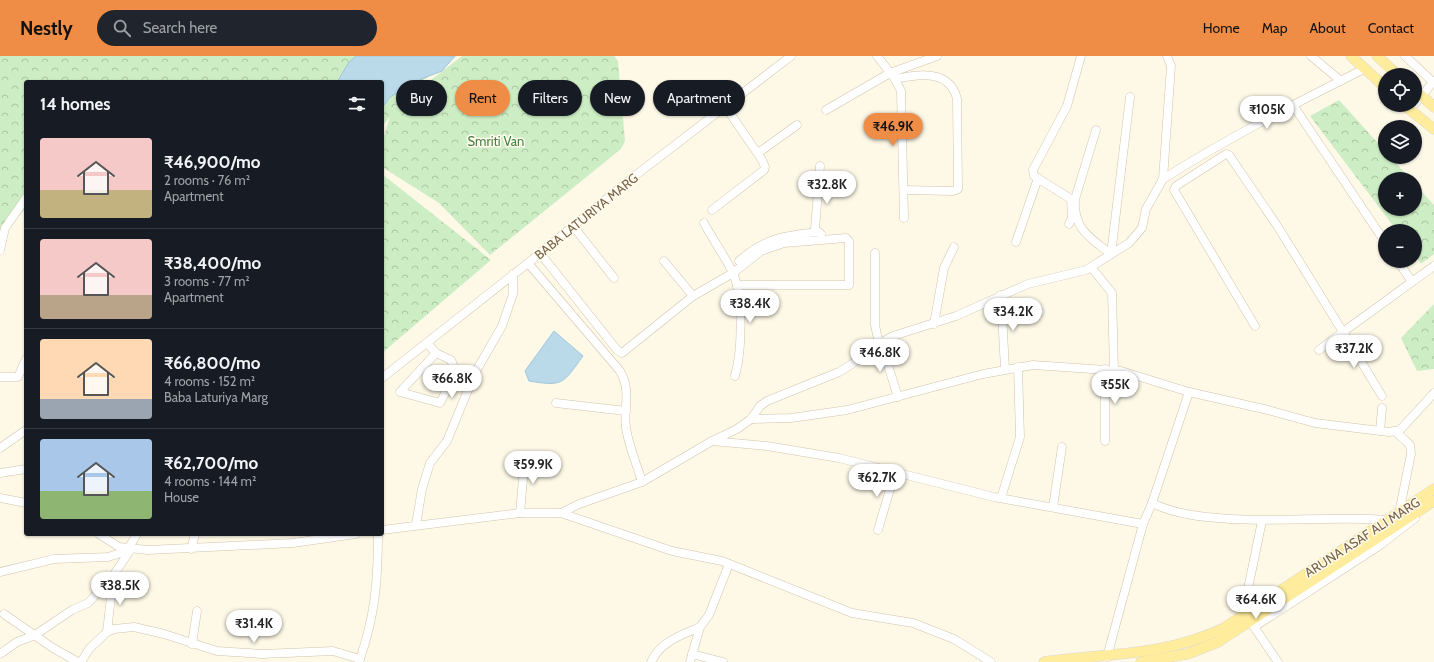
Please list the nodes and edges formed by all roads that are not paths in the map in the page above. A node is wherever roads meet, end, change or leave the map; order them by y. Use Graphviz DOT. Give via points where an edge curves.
graph roads {
  1 [pos="791,56"];
  2 [pos="876,56"];
  3 [pos="937,56"];
  4 [pos="1081,56"];
  5 [pos="1167,56"];
  6 [pos="1311,56"];
  7 [pos="1351,56"];
  8 [pos="1377,56"];
  9 [pos="1405,56"];
  10 [pos="1390,68"];
  11 [pos="1364,69"];
  12 [pos="892,76"];
  13 [pos="1341,80"];
  14 [pos="1378,81"];
  15 [pos="1434,82"];
  16 [pos="745,91"];
  17 [pos="1422,93"];
  18 [pos="1130,97"];
  19 [pos="1422,104"];
  20 [pos="1293,105"];
  21 [pos="1434,107"];
  22 [pos="826,110"];
  23 [pos="1421,112"];
  24 [pos="712,116"];
  25 [pos="732,116"];
  26 [pos="797,125"];
  27 [pos="1434,129"];
  28 [pos="1096,130"];
  29 [pos="758,153"];
  30 [pos="820,166"];
  31 [pos="1038,178"];
  32 [pos="1163,178"];
  33 [pos="904,190"];
  34 [pos="24,201"];
  35 [pos="712,210"];
  36 [pos="904,218"];
  37 [pos="704,223"];
  38 [pos="1069,224"];
  39 [pos="573,226"];
  40 [pos="817,232"];
  41 [pos="1378,232"];
  42 [pos="844,234"];
  43 [pos="1016,242"];
  44 [pos="954,246"];
  45 [pos="0,250"];
  46 [pos="875,253"];
  47 [pos="540,254"];
  48 [pos="1111,254"];
  49 [pos="664,261"];
  50 [pos="528,263"];
  51 [pos="1434,266"];
  52 [pos="1091,267"];
  53 [pos="1403,268"];
  54 [pos="732,270"];
  55 [pos="513,274"];
  56 [pos="614,278"];
  57 [pos="1412,282"];
  58 [pos="737,285"];
  59 [pos="1002,295"];
  60 [pos="693,296"];
  61 [pos="1040,312"];
  62 [pos="1002,313"];
  63 [pos="1252,322"];
  64 [pos="934,324"];
  65 [pos="1343,332"];
  66 [pos="427,343"];
  67 [pos="880,343"];
  68 [pos="1319,350"];
  69 [pos="436,353"];
  70 [pos="24,364"];
  71 [pos="1018,367"];
  72 [pos="1005,370"];
  73 [pos="1109,370"];
  74 [pos="384,376"];
  75 [pos="735,376"];
  76 [pos="0,377"];
  77 [pos="1189,392"];
  78 [pos="1434,393"];
  79 [pos="1382,396"];
  80 [pos="898,397"];
  81 [pos="556,403"];
  82 [pos="1382,408"];
  83 [pos="626,411"];
  84 [pos="751,419"];
  85 [pos="24,431"];
  86 [pos="1380,431"];
  87 [pos="1396,432"];
  88 [pos="1105,440"];
  89 [pos="712,441"];
  90 [pos="1062,447"];
  91 [pos="0,448"];
  92 [pos="525,456"];
  93 [pos="24,469"];
  94 [pos="895,472"];
  95 [pos="0,473"];
  96 [pos="642,482"];
  97 [pos="1434,489"];
  98 [pos="0,498"];
  99 [pos="1001,498"];
  100 [pos="1434,501"];
  101 [pos="24,503"];
  102 [pos="1152,503"];
  103 [pos="1434,505"];
  104 [pos="1053,507"];
  105 [pos="520,513"];
  106 [pos="561,513"];
  107 [pos="1399,513"];
  108 [pos="1389,520"];
  109 [pos="1262,521"];
  110 [pos="1143,524"];
  111 [pos="416,525"];
  112 [pos="384,530"];
  113 [pos="878,530"];
  114 [pos="102,536"];
  115 [pos="136,536"];
  116 [pos="195,536"];
  117 [pos="333,536"];
  118 [pos="378,536"];
  119 [pos="191,548"];
  120 [pos="130,549"];
  121 [pos="729,564"];
  122 [pos="0,572"];
  123 [pos="111,579"];
  124 [pos="197,611"];
  125 [pos="4,614"];
  126 [pos="1250,620"];
  127 [pos="700,627"];
  128 [pos="106,632"];
  129 [pos="35,635"];
  130 [pos="192,644"];
  131 [pos="0,654"];
  132 [pos="1107,657"];
  133 [pos="691,658"];
  134 [pos="360,661"];
  135 [pos="79,662"];
  136 [pos="651,662"];
  137 [pos="723,662"];
  138 [pos="991,662"];
  139 [pos="1044,662"];
  140 [pos="1141,662"];
  141 [pos="1278,662"];
  1 -- 16 [label="street, BABA LATURIYA MARG"];
  2 -- 12 [label="street"];
  3 -- 12 [label="street"];
  4 -- 31 [label="street" via="1067,106 1033,170 1034,176"];
  5 -- 32 [label="street" via="1171,66"];
  6 -- 13 [label="street"];
  7 -- 11 [label="main road"];
  8 -- 10 [label="main road"];
  9 -- 15 [label="street"];
  11 -- 13 [label="street"];
  11 -- 14 [label="main road"];
  12 -- 22 [label="street"];
  12 -- 33 [label="street" via="901,91 902,100"];
  12 -- 33 [label="street" via="934,75 948,83 957,99 958,190"];
  13 -- 20 [label="street"];
  15 -- 17 [label="street"];
  18 -- 48 [label="street"];
  19 -- 21 [label="main road"];
  20 -- 32 [label="street"];
  20 -- 41 [label="street"];
  23 -- 27 [label="main road"];
  24 -- 39 [label="street, BABA LATURIYA MARG"];
  25 -- 29 [label="street"];
  26 -- 29 [label="street"];
  28 -- 48 [label="street" via="1075,199 1075,208 1084,233"];
  29 -- 35 [label="street" via="764,170"];
  30 -- 40 [label="street" via="815,229"];
  31 -- 38 [label="street" via="1071,199 1072,218"];
  31 -- 43 [label="street"];
  32 -- 48 [label="street" via="1146,209 1142,228 1129,243"];
  33 -- 36 [label="street"];
  34 -- 45 [label="street" via="5,228"];
  37 -- 54 [label="street"];
  39 -- 47 [label="street, BABA LATURIYA MARG"];
  39 -- 56 [label="street"];
  40 -- 42 [label="street" via="825,235"];
  40 -- 54 [label="street" via="787,235 760,245"];
  44 -- 64 [label="street" via="944,268"];
  46 -- 67 [label="street" via="875,325"];
  47 -- 50 [label="street, BABA LATURIYA MARG"];
  47 -- 60 [label="street" via="622,353"];
  48 -- 52 [label="street"];
  49 -- 60 [label="street"];
  50 -- 55 [label="street, BABA LATURIYA MARG"];
  50 -- 83 [label="street" via="620,371 628,393"];
  51 -- 57 [label="street"];
  52 -- 59 [label="street" via="1066,276 1039,281"];
  52 -- 73 [label="street" via="1112,294"];
  53 -- 57 [label="street"];
  54 -- 58 [label="street"];
  54 -- 58 [label="street" via="761,251 784,243 846,238 850,245 849,285"];
  54 -- 60 [label="street"];
  55 -- 66 [label="street, BABA LATURIYA MARG"];
  55 -- 111 [label="street" via="513,294 502,326 472,378 447,441 430,463 422,489"];
  57 -- 65 [label="street"];
  58 -- 75 [label="street" via="741,344"];
  59 -- 62 [label="street"];
  59 -- 64 [label="street"];
  61 -- 62 [label="street"];
  62 -- 72 [label="street"];
  63 -- 65 [label="street" via="1174,188 1227,154 1278,226"];
  64 -- 67 [label="street" via="893,336"];
  65 -- 68 [label="street"];
  65 -- 79 [label="street"];
  66 -- 69 [label="street"];
  66 -- 74 [label="street, BABA LATURIYA MARG"];
  67 -- 80 [label="street"];
  67 -- 84 [label="street" via="839,372 771,398 760,406"];
  69 -- 69 [label="street" via="451,360 456,372 440,403 400,392"];
  70 -- 76 [label="street" via="18,377"];
  71 -- 72 [label="street"];
  71 -- 73 [label="street" via="1033,365"];
  71 -- 99 [label="street" via="1020,436"];
  72 -- 80 [label="street"];
  73 -- 77 [label="street"];
  73 -- 88 [label="street"];
  77 -- 86 [label="street" via="1319,424"];
  77 -- 102 [label="street"];
  78 -- 87 [label="street"];
  80 -- 84 [label="street" via="811,416 775,420"];
  81 -- 83 [label="street"];
  82 -- 86 [label="street"];
  83 -- 96 [label="street" via="626,428"];
  84 -- 89 [label="street"];
  85 -- 91 [label="street"];
  86 -- 87 [label="street"];
  87 -- 107 [label="street" via="1410,445 1411,454"];
  89 -- 94 [label="street" via="786,449 839,458"];
  89 -- 96 [label="street"];
  90 -- 104 [label="street"];
  92 -- 105 [label="street"];
  93 -- 95 [label="street"];
  94 -- 99 [label="street"];
  94 -- 113 [label="street"];
  96 -- 106 [label="street"];
  97 -- 107 [label="main road, ARUNA ASAF ALI MARG"];
  98 -- 101 [label="street"];
  99 -- 104 [label="street"];
  100 -- 126 [label="main road, ARUNA ASAF ALI MARG"];
  102 -- 109 [label="street" via="1172,512 1195,516"];
  102 -- 110 [label="street"];
  103 -- 126 [label="street" via="1379,546"];
  104 -- 110 [label="street"];
  105 -- 106 [label="street"];
  105 -- 111 [label="street"];
  106 -- 121 [label="street" via="672,551"];
  107 -- 108 [label="main road, ARUNA ASAF ALI MARG"];
  108 -- 109 [label="street"];
  108 -- 126 [label="main road, ARUNA ASAF ALI MARG"];
  109 -- 126 [label="street" via="1244,603"];
  110 -- 132 [label="street"];
  111 -- 112 [label="street"];
  114 -- 120 [label="street" via="112,544"];
  115 -- 120 [label="street"];
  116 -- 119 [label="street"];
  117 -- 119 [label="street" via="293,543"];
  118 -- 134 [label="street" via="378,582"];
  119 -- 120 [label="street"];
  120 -- 122 [label="street" via="108,557 54,559"];
  120 -- 123 [label="street"];
  121 -- 127 [label="street" via="710,615"];
  121 -- 138 [label="street" via="838,608 928,628 968,646"];
  123 -- 128 [label="street"];
  123 -- 129 [label="street" via="88,603"];
  124 -- 130 [label="street"];
  125 -- 129 [label="street"];
  126 -- 132 [label="main road, ARUNA ASAF ALI MARG" via="1178,646"];
  126 -- 140 [label="main road, ARUNA ASAF ALI MARG" via="1218,642 1202,649"];
  126 -- 141 [label="street"];
  127 -- 133 [label="street"];
  127 -- 136 [label="street" via="663,645"];
  128 -- 130 [label="street" via="124,627 139,628"];
  128 -- 135 [label="street"];
  129 -- 131 [label="street" via="17,642"];
  129 -- 135 [label="street"];
  130 -- 134 [label="street" via="227,653 333,651"];
  132 -- 139 [label="main road, ARUNA ASAF ALI MARG"];
  133 -- 137 [label="street"];
}
